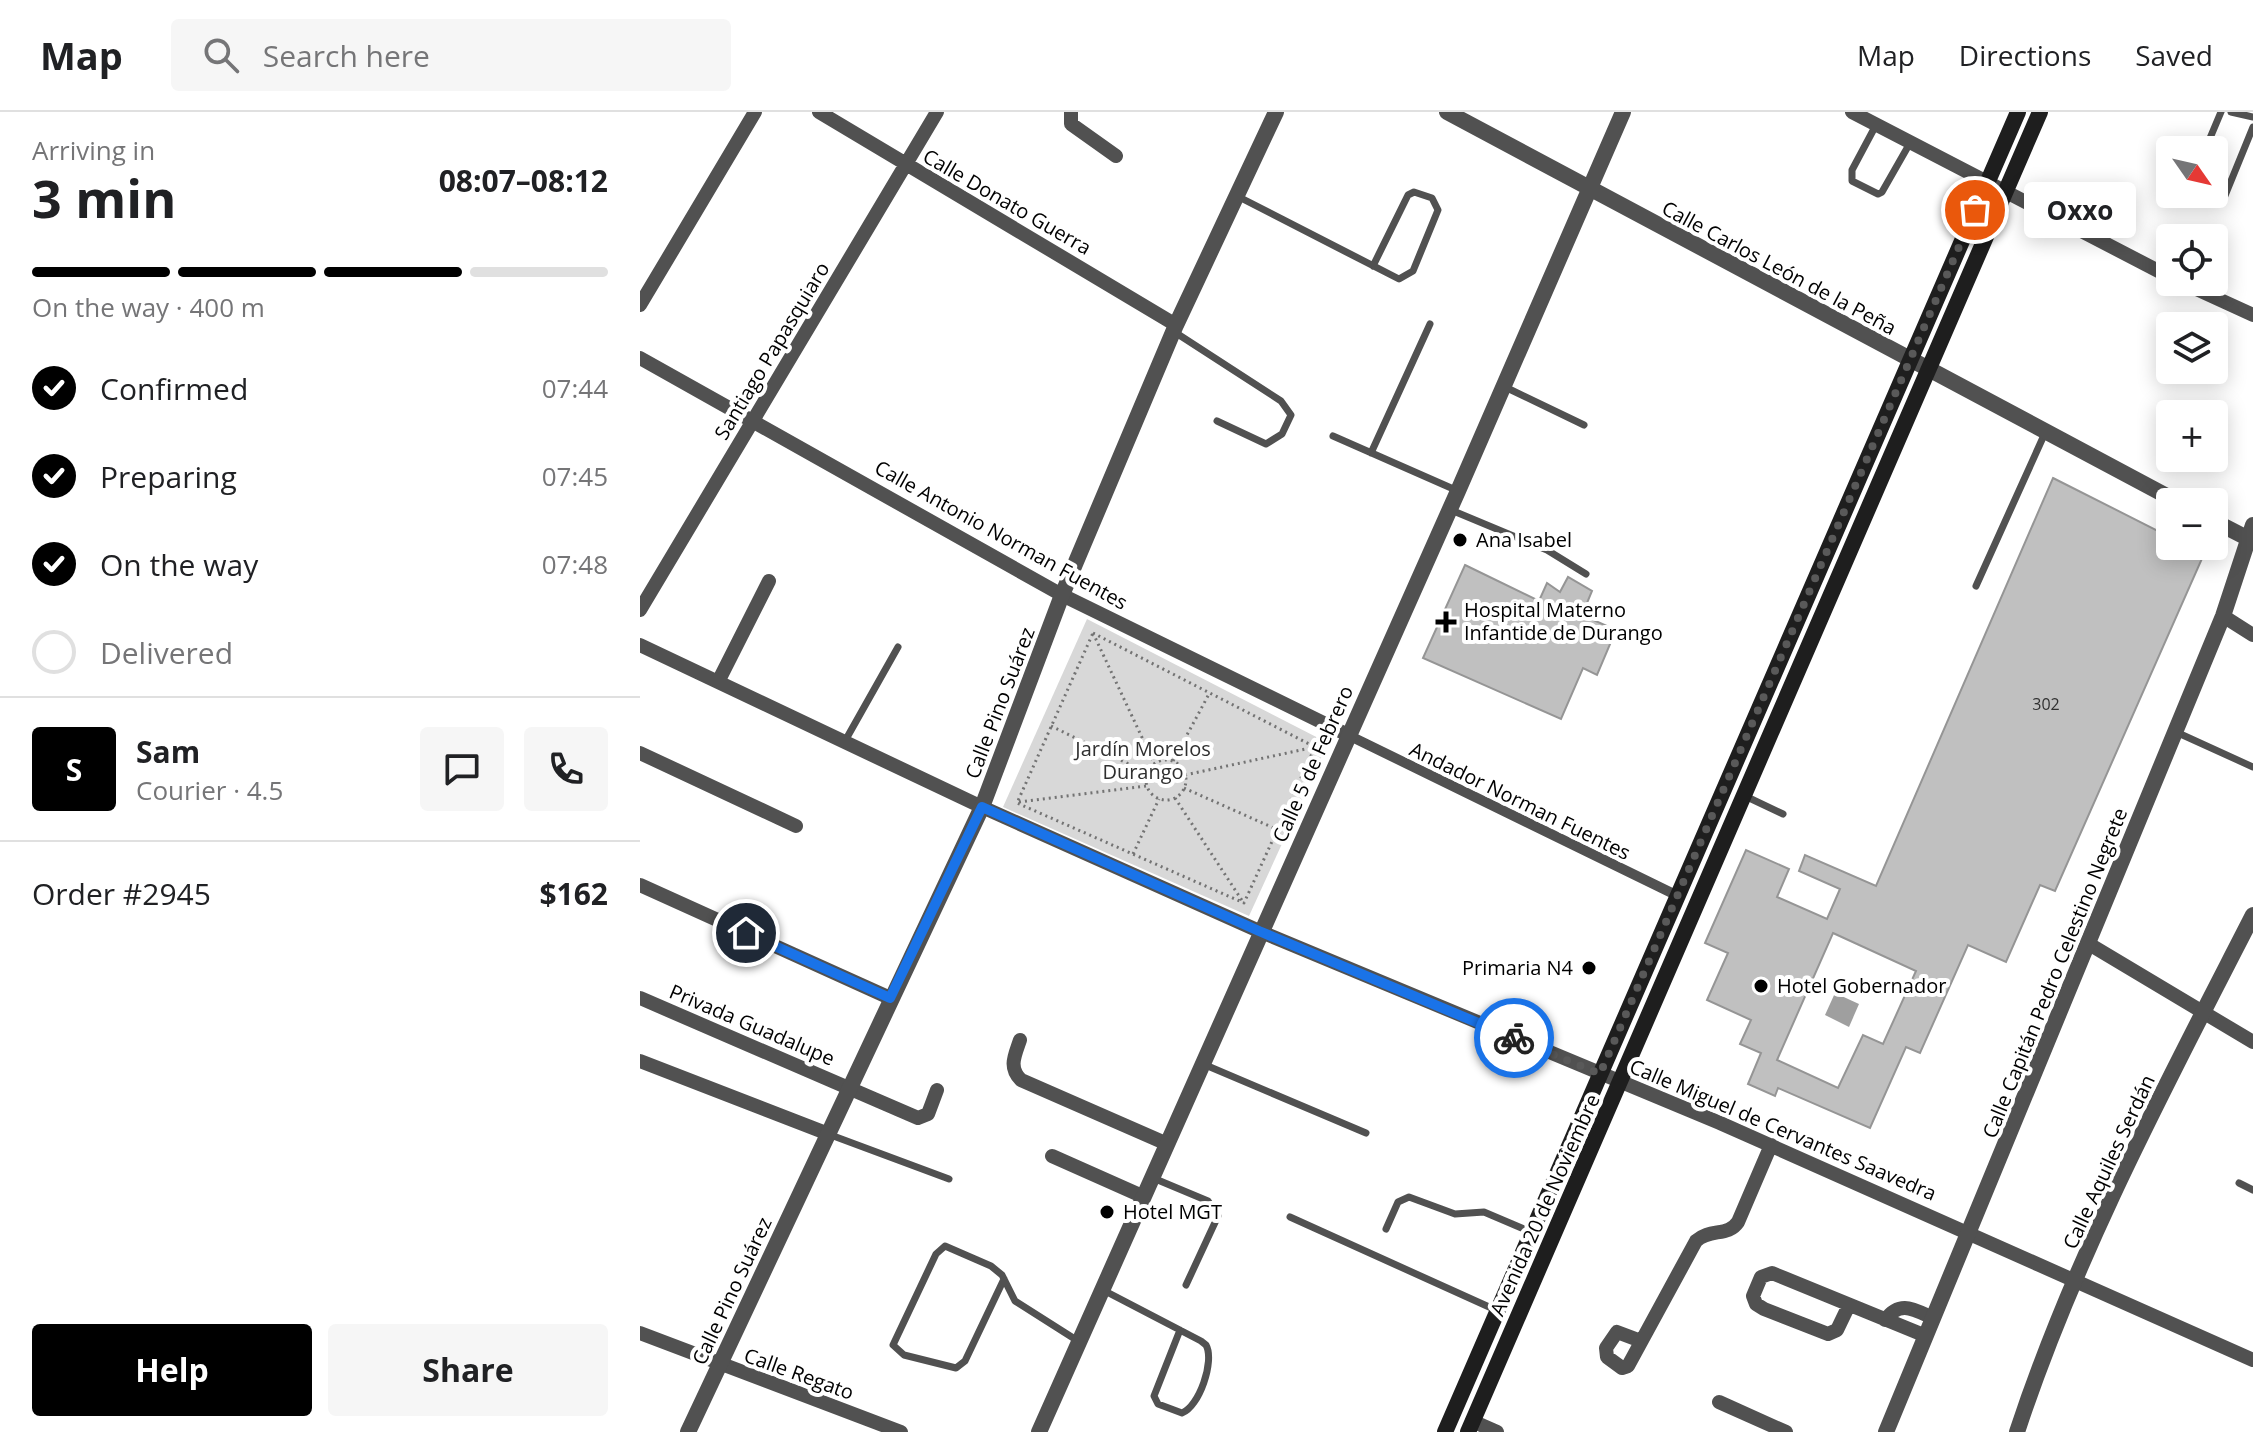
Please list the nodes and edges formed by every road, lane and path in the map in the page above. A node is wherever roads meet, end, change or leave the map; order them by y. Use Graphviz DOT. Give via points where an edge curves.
graph roads {
  1 [pos="755,112"];
  2 [pos="819,112"];
  3 [pos="937,112"];
  4 [pos="1071,112"];
  5 [pos="1276,112"];
  6 [pos="1447,112"];
  7 [pos="1623,112"];
  8 [pos="1852,112"];
  9 [pos="2018,112"];
  10 [pos="2040,112"];
  11 [pos="2221,112"];
  12 [pos="2231,112"];
  13 [pos="2253,117"];
  14 [pos="1874,120"];
  15 [pos="2253,127"];
  16 [pos="2211,136"];
  17 [pos="1910,143"];
  18 [pos="1116,156"];
  19 [pos="906,165"];
  20 [pos="1986,184"];
  21 [pos="2228,188"];
  22 [pos="1588,190"];
  23 [pos="2004,194"];
  24 [pos="1237,196"];
  25 [pos="1373,266"];
  26 [pos="2156,270"];
  27 [pos="2212,296"];
  28 [pos="640,305"];
  29 [pos="2253,315"];
  30 [pos="1430,324"];
  31 [pos="1175,328"];
  32 [pos="640,358"];
  33 [pos="1910,359"];
  34 [pos="1928,369"];
  35 [pos="1503,387"];
  36 [pos="1217,421"];
  37 [pos="753,422"];
  38 [pos="1584,425"];
  39 [pos="2045,433"];
  40 [pos="1333,436"];
  41 [pos="1371,453"];
  42 [pos="1458,491"];
  43 [pos="2156,491"];
  44 [pos="1450,509"];
  45 [pos="2228,525"];
  46 [pos="2251,532"];
  47 [pos="1586,574"];
  48 [pos="769,581"];
  49 [pos="1976,586"];
  50 [pos="1062,595"];
  51 [pos="640,610"];
  52 [pos="2223,616"];
  53 [pos="1093,633"];
  54 [pos="2253,635"];
  55 [pos="640,645"];
  56 [pos="898,647"];
  57 [pos="719,680"];
  58 [pos="1210,693"];
  59 [pos="1051,726"];
  60 [pos="2176,732"];
  61 [pos="1348,735"];
  62 [pos="845,741"];
  63 [pos="1315,747"];
  64 [pos="640,753"];
  65 [pos="1173,761"];
  66 [pos="1154,763"];
  67 [pos="2253,767"];
  68 [pos="1147,773"];
  69 [pos="1185,775"];
  70 [pos="1146,786"];
  71 [pos="1184,788"];
  72 [pos="1743,796"];
  73 [pos="1175,798"];
  74 [pos="1159,799"];
  75 [pos="1017,803"];
  76 [pos="982,807"];
  77 [pos="1783,814"];
  78 [pos="796,826"];
  79 [pos="1277,829"];
  80 [pos="1133,854"];
  81 [pos="640,885"];
  82 [pos="1678,896"];
  83 [pos="1244,903"];
  84 [pos="2253,915"];
  85 [pos="1259,931"];
  86 [pos="2089,944"];
  87 [pos="640,998"];
  88 [pos="890,998"];
  89 [pos="2203,1013"];
  90 [pos="1020,1040"];
  91 [pos="2253,1042"];
  92 [pos="640,1061"];
  93 [pos="1200,1063"];
  94 [pos="1600,1074"];
  95 [pos="1620,1082"];
  96 [pos="848,1088"];
  97 [pos="937,1090"];
  98 [pos="826,1133"];
  99 [pos="1366,1133"];
  100 [pos="1165,1143"];
  101 [pos="1771,1145"];
  102 [pos="1052,1156"];
  103 [pos="1151,1177"];
  104 [pos="949,1179"];
  105 [pos="2239,1183"];
  106 [pos="2253,1190"];
  107 [pos="1142,1196"];
  108 [pos="1290,1217"];
  109 [pos="1386,1229"];
  110 [pos="1531,1232"];
  111 [pos="1970,1232"];
  112 [pos="1004,1279"];
  113 [pos="2076,1279"];
  114 [pos="1186,1285"];
  115 [pos="1102,1289"];
  116 [pos="1849,1305"];
  117 [pos="1498,1311"];
  118 [pos="1933,1318"];
  119 [pos="1885,1320"];
  120 [pos="1180,1330"];
  121 [pos="640,1333"];
  122 [pos="1926,1336"];
  123 [pos="1079,1341"];
  124 [pos="1641,1341"];
  125 [pos="2253,1360"];
  126 [pos="720,1366"];
  127 [pos="1719,1402"];
  128 [pos="1470,1427"];
  129 [pos="688,1432"];
  130 [pos="901,1432"];
  131 [pos="1039,1432"];
  132 [pos="1445,1432"];
  133 [pos="1497,1432"];
  134 [pos="1786,1432"];
  135 [pos="1886,1432"];
  136 [pos="2017,1432"];
  1 -- 28 [label="street"];
  2 -- 19 [label="street, Calle Donato Guerra"];
  3 -- 19 [label="street, Santiago Papasquiaro"];
  4 -- 18 [label="street" via="1075,128"];
  5 -- 24 [label="street, Calle Pino Suárez"];
  6 -- 22 [label="street, Calle Carlos León de la Peña"];
  7 -- 22 [label="street, Calle 5 de Febrero"];
  8 -- 14 [label="street"];
  9 -- 20 [label="main road, Avenida 20 de Noviembre"];
  10 -- 23 [label="main road, Avenida 20 de Noviembre"];
  11 -- 16 [label="lane"];
  12 -- 13 [label="lane"];
  14 -- 17 [label="street"];
  14 -- 17 [label="lane" via="1852,181 1882,192"];
  15 -- 21 [label="lane"];
  17 -- 20 [label="street"];
  19 -- 31 [label="street, Calle Donato Guerra"];
  19 -- 37 [label="street, Santiago Papasquiaro"];
  20 -- 23 [label="street"];
  20 -- 33 [label="main road, Avenida 20 de Noviembre"];
  22 -- 33 [label="street, Calle Carlos León de la Peña"];
  22 -- 35 [label="street, Calle 5 de Febrero"];
  23 -- 26 [label="street"];
  23 -- 34 [label="main road, Avenida 20 de Noviembre"];
  24 -- 25 [label="lane"];
  24 -- 31 [label="street, Calle Pino Suárez"];
  25 -- 25 [label="lane" via="1408,195 1432,198 1438,210 1410,275 1399,279"];
  27 -- 29 [label="street"];
  30 -- 41 [label="lane"];
  31 -- 36 [label="lane" via="1281,401 1291,415 1282,434 1266,444"];
  31 -- 50 [label="street, Calle Pino Suárez"];
  32 -- 37 [label="street, Calle Antonio Norman Fuentes"];
  33 -- 34 [label="street, Calle Carlos León de la Peña"];
  33 -- 82 [label="main road, Avenida 20 de Noviembre"];
  34 -- 39 [label="street, Calle Carlos León de la Peña"];
  34 -- 72 [label="main road, Avenida 20 de Noviembre"];
  35 -- 38 [label="lane"];
  35 -- 42 [label="street, Calle 5 de Febrero"];
  37 -- 50 [label="street, Calle Antonio Norman Fuentes"];
  37 -- 51 [label="street, Santiago Papasquiaro"];
  39 -- 43 [label="street, Calle Carlos León de la Peña"];
  39 -- 49 [label="lane"];
  40 -- 41 [label="lane"];
  41 -- 42 [label="lane"];
  42 -- 44 [label="street, Calle 5 de Febrero"];
  44 -- 47 [label="lane" via="1547,550"];
  44 -- 61 [label="street, Calle 5 de Febrero"];
  45 -- 46 [label="street"];
  46 -- 52 [label="street, Calle Capitán Pedro Celestino Negrete"];
  48 -- 57 [label="street"];
  50 -- 61 [label="street, Calle Antonio Norman Fuentes"];
  50 -- 76 [label="street, Calle Pino Suárez"];
  52 -- 54 [label="street"];
  52 -- 60 [label="street, Calle Capitán Pedro Celestino Negrete"];
  53 -- 58 [label="path"];
  53 -- 59 [label="path"];
  53 -- 66 [label="path"];
  55 -- 57 [label="street, Calle Miguel de Cervantes Saavedra"];
  56 -- 62 [label="lane"];
  57 -- 62 [label="street, Calle Miguel de Cervantes Saavedra"];
  58 -- 63 [label="path"];
  58 -- 65 [label="path"];
  59 -- 68 [label="path"];
  59 -- 75 [label="path"];
  60 -- 67 [label="lane"];
  60 -- 86 [label="street, Calle Capitán Pedro Celestino Negrete"];
  61 -- 82 [label="street, Andador Norman Fuentes"];
  61 -- 85 [label="street, Calle 5 de Febrero"];
  62 -- 76 [label="street, Calle Miguel de Cervantes Saavedra"];
  63 -- 69 [label="path"];
  63 -- 79 [label="path"];
  64 -- 78 [label="street"];
  65 -- 66 [label="path"];
  65 -- 69 [label="path"];
  66 -- 68 [label="path"];
  68 -- 70 [label="path"];
  69 -- 71 [label="path"];
  70 -- 74 [label="path"];
  70 -- 75 [label="path"];
  71 -- 73 [label="path"];
  71 -- 79 [label="path"];
  72 -- 77 [label="lane"];
  72 -- 95 [label="main road, Avenida 20 de Noviembre"];
  73 -- 74 [label="path"];
  73 -- 83 [label="path"];
  74 -- 80 [label="path"];
  75 -- 80 [label="path"];
  76 -- 85 [label="street, Calle Miguel de Cervantes Saavedra"];
  76 -- 88 [label="street, Calle Pino Suárez"];
  79 -- 83 [label="path"];
  80 -- 83 [label="path"];
  81 -- 88 [label="street"];
  82 -- 94 [label="main road, Avenida 20 de Noviembre"];
  84 -- 89 [label="street, Calle Aquiles Serdán"];
  85 -- 93 [label="street, Calle 5 de Febrero"];
  85 -- 94 [label="street, Calle Miguel de Cervantes Saavedra"];
  86 -- 89 [label="street"];
  86 -- 111 [label="street, Calle Capitán Pedro Celestino Negrete"];
  87 -- 96 [label="street, Privada Guadalupe"];
  88 -- 96 [label="street, Calle Pino Suárez"];
  89 -- 91 [label="street"];
  89 -- 113 [label="street, Calle Aquiles Serdán"];
  90 -- 100 [label="street" via="1013,1069 1021,1080"];
  92 -- 98 [label="street"];
  93 -- 99 [label="lane"];
  93 -- 100 [label="street, Calle 5 de Febrero"];
  94 -- 95 [label="street, Calle Miguel de Cervantes Saavedra"];
  94 -- 110 [label="main road, Avenida 20 de Noviembre"];
  95 -- 101 [label="street, Calle Miguel de Cervantes Saavedra"];
  95 -- 128 [label="main road, Avenida 20 de Noviembre"];
  96 -- 97 [label="street, Privada Guadalupe" via="922,1118"];
  96 -- 98 [label="street, Calle Pino Suárez"];
  98 -- 104 [label="lane"];
  98 -- 126 [label="street, Calle Pino Suárez"];
  100 -- 103 [label="street, Calle 5 de Febrero"];
  101 -- 111 [label="street, Calle Miguel de Cervantes Saavedra"];
  101 -- 124 [label="street" via="1734,1228 1707,1233 1696,1241"];
  102 -- 107 [label="street"];
  103 -- 107 [label="street, Calle 5 de Febrero"];
  103 -- 114 [label="lane" via="1208,1201 1218,1216"];
  105 -- 106 [label="lane"];
  107 -- 115 [label="street, Calle 5 de Febrero"];
  108 -- 117 [label="lane"];
  109 -- 110 [label="lane" via="1398,1202 1409,1197 1455,1214 1484,1212"];
  110 -- 117 [label="main road, Avenida 20 de Noviembre"];
  111 -- 113 [label="street, Calle Miguel de Cervantes Saavedra"];
  111 -- 118 [label="street, Calle Capitán Pedro Celestino Negrete"];
  112 -- 112 [label="lane" via="991,1266 941,1247 893,1345 904,1355 956,1368 965,1361"];
  112 -- 123 [label="lane" via="1015,1301 1034,1317"];
  113 -- 125 [label="street, Calle Miguel de Cervantes Saavedra"];
  113 -- 136 [label="street, Calle Aquiles Serdán"];
  115 -- 120 [label="lane"];
  115 -- 123 [label="street, Calle 5 de Febrero"];
  116 -- 116 [label="street" via="1772,1273 1761,1277 1753,1296 1759,1306 1824,1334 1837,1330"];
  116 -- 119 [label="street"];
  117 -- 132 [label="main road, Avenida 20 de Noviembre"];
  118 -- 119 [label="street" via="1904,1306 1894,1308"];
  118 -- 122 [label="street, Calle Capitán Pedro Celestino Negrete"];
  119 -- 122 [label="street"];
  120 -- 120 [label="lane" via="1154,1396 1158,1404 1182,1413 1195,1401 1210,1351"];
  121 -- 126 [label="street, Calle Regato"];
  122 -- 135 [label="street, Calle Capitán Pedro Celestino Negrete"];
  123 -- 131 [label="street, Calle 5 de Febrero"];
  126 -- 129 [label="street, Calle Pino Suárez"];
  126 -- 130 [label="street, Calle Regato"];
  127 -- 134 [label="street"];
  128 -- 133 [label="street"];
}
